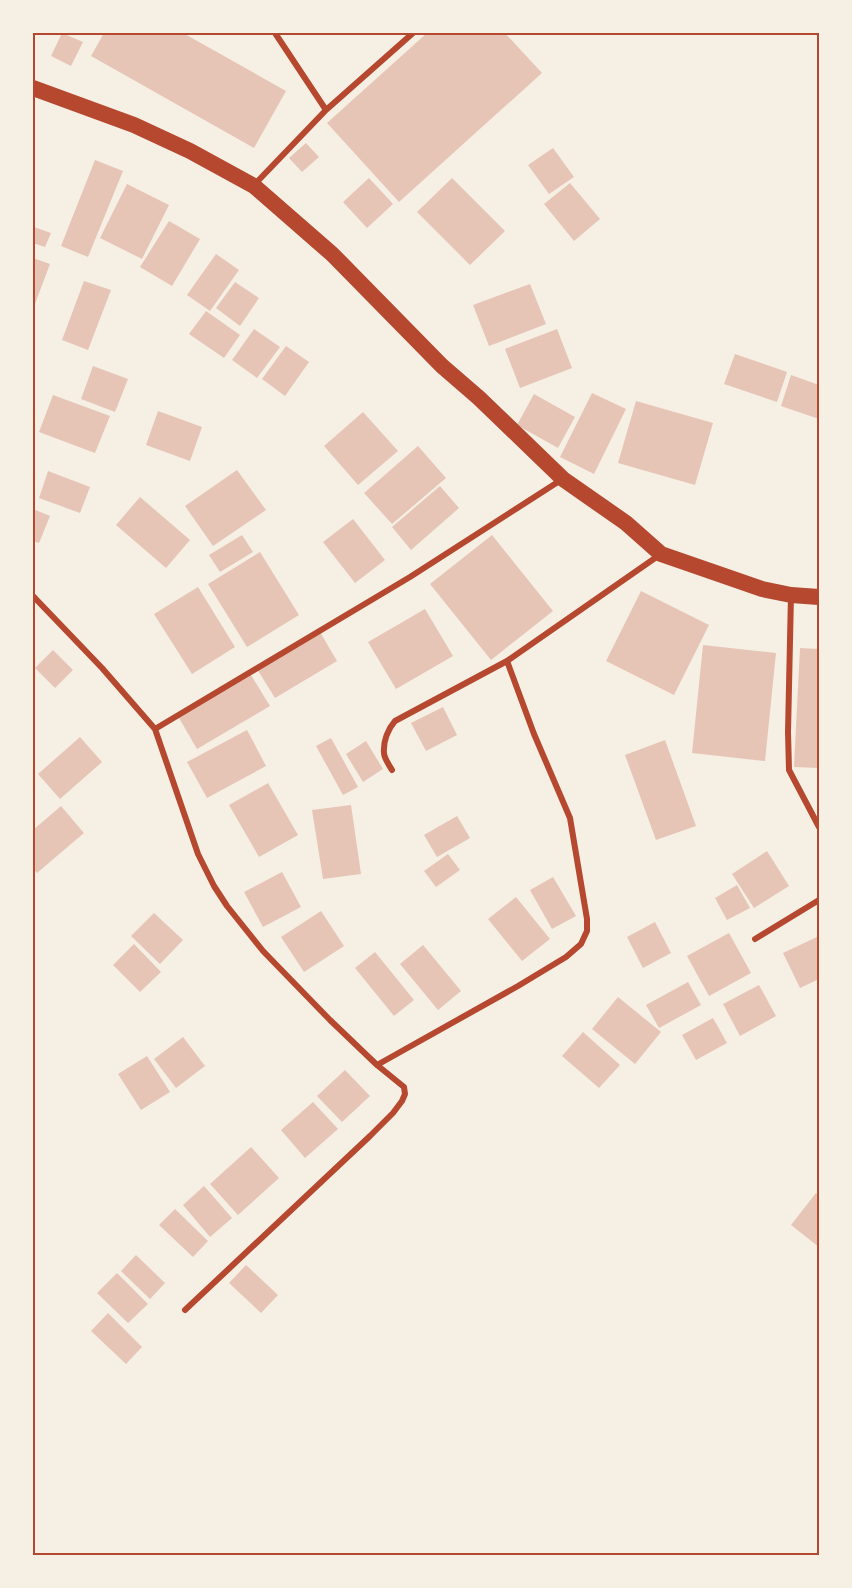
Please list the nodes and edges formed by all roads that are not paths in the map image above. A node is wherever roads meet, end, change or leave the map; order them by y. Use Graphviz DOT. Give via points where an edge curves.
graph roads {
  1 [pos="274,33"];
  2 [pos="413,33"];
  3 [pos="33,88"];
  4 [pos="326,110"];
  5 [pos="254,186"];
  6 [pos="564,479"];
  7 [pos="661,554"];
  8 [pos="790,595"];
  9 [pos="33,596"];
  10 [pos="819,597"];
  11 [pos="507,661"];
  12 [pos="155,729"];
  13 [pos="392,770"];
  14 [pos="819,827"];
  15 [pos="819,900"];
  16 [pos="755,939"];
  17 [pos="376,1065"];
  18 [pos="185,1310"];
  1 -- 4 [label="street"];
  2 -- 4 [label="street"];
  3 -- 5 [label="highway" via="134,125"];
  4 -- 5 [label="street"];
  5 -- 6 [label="highway" via="332,254 442,366"];
  6 -- 7 [label="highway"];
  6 -- 12 [label="street" via="410,578"];
  7 -- 8 [label="highway"];
  7 -- 11 [label="street"];
  8 -- 10 [label="highway"];
  8 -- 14 [label="street" via="789,770"];
  9 -- 12 [label="street"];
  11 -- 13 [label="street" via="395,721 386,736 384,754"];
  11 -- 17 [label="street" via="570,818 587,931 581,944 566,957"];
  12 -- 17 [label="street" via="198,854 214,886 263,951"];
  15 -- 16 [label="street"];
  17 -- 18 [label="street" via="404,1087 405,1094 393,1113"];
}
